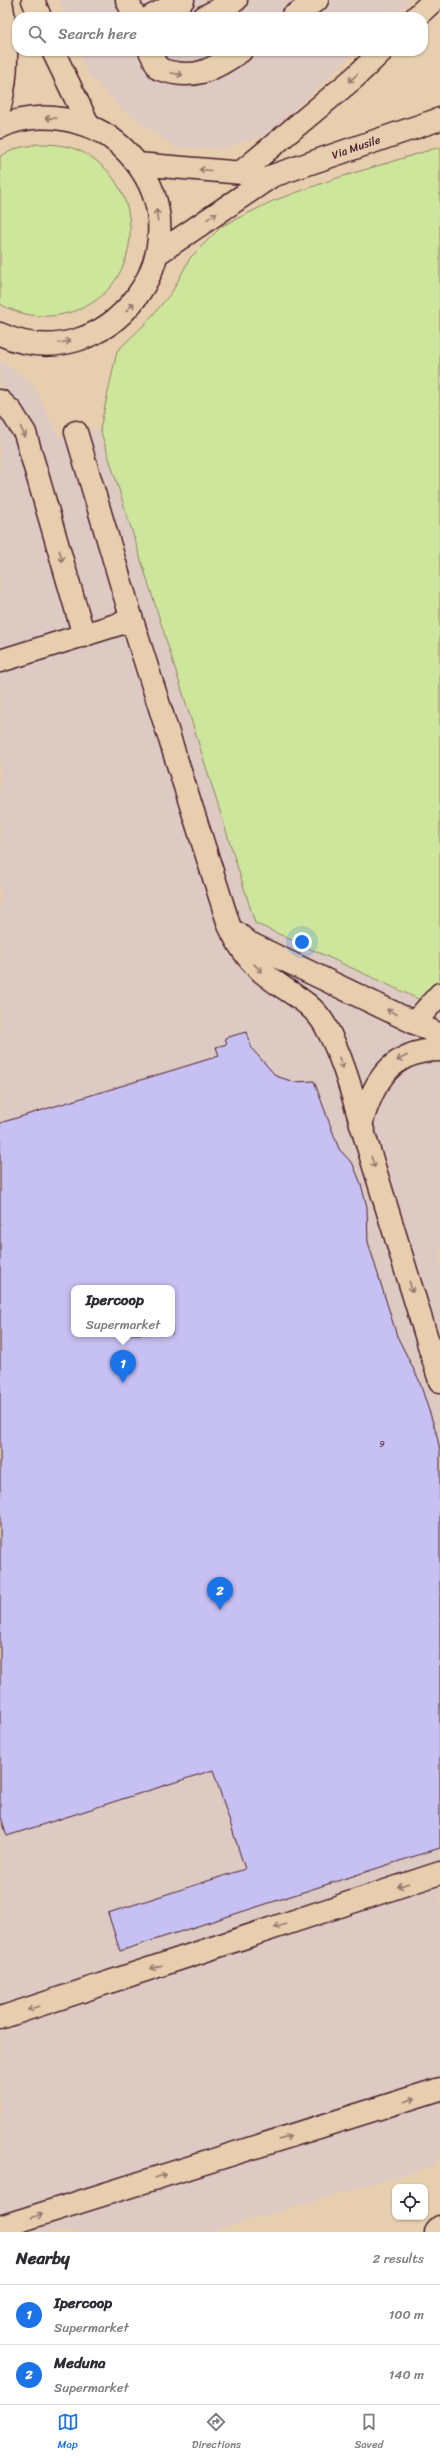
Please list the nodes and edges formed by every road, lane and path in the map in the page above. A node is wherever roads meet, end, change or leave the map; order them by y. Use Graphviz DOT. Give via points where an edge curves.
graph roads {
  1 [pos="1,0"];
  2 [pos="33,0"];
  3 [pos="127,0"];
  4 [pos="183,0"];
  5 [pos="236,0"];
  6 [pos="317,0"];
  7 [pos="434,0"];
  8 [pos="298,10"];
  9 [pos="38,12"];
  10 [pos="133,12"];
  11 [pos="160,12"];
  12 [pos="213,12"];
  13 [pos="421,12"];
  14 [pos="56,56"];
  15 [pos="152,56"];
  16 [pos="232,56"];
  17 [pos="377,56"];
  18 [pos="0,106"];
  19 [pos="440,119"];
  20 [pos="89,126"];
  21 [pos="0,127"];
  22 [pos="137,164"];
  23 [pos="240,173"];
  24 [pos="272,176"];
  25 [pos="157,254"];
  26 [pos="0,334"];
  27 [pos="0,401"];
  28 [pos="76,432"];
  29 [pos="132,620"];
  30 [pos="84,636"];
  31 [pos="0,661"];
  32 [pos="229,925"];
  33 [pos="440,994"];
  34 [pos="414,1023"];
  35 [pos="440,1035"];
  36 [pos="440,1050"];
  37 [pos="361,1125"];
  38 [pos="440,1381"];
  39 [pos="440,1872"];
  40 [pos="0,2018"];
  41 [pos="440,2089"];
  42 [pos="0,2228"];
  43 [pos="440,2228"];
  44 [pos="436,2232"];
  1 -- 18 [label="street" via="7,55 6,81"];
  2 -- 9 [label="street"];
  3 -- 10 [label="street"];
  4 -- 11 [label="street"];
  5 -- 12 [label="street"];
  6 -- 8 [label="street"];
  7 -- 13 [label="street"];
  14 -- 20 [label="street"];
  15 -- 16 [label="street, one-way" via="159,69 179,76 200,74"];
  17 -- 23 [label="street, one-way"];
  19 -- 24 [label="street, Via Musile"];
  20 -- 21 [label="street, one-way" via="56,118 39,118"];
  20 -- 22 [label="street" via="116,142"];
  23 -- 22 [label="street, Via Musile, one-way"];
  25 -- 22 [label="street, one-way" via="159,230 156,207 149,184"];
  23 -- 24 [label="street, Via Musile"];
  25 -- 24 [label="street, Via Musile, one-way"];
  26 -- 25 [label="street, one-way" via="29,343 53,344 77,340 99,331 111,324 132,304 147,280"];
  27 -- 30 [label="street, one-way" via="11,411 25,433"];
  28 -- 29 [label="street"];
  29 -- 30 [label="street"];
  29 -- 32 [label="street"];
  30 -- 31 [label="street"];
  34 -- 32 [label="street, one-way" via="249,943"];
  32 -- 37 [label="street, one-way" via="239,947 261,971 309,1004 319,1014 336,1048"];
  33 -- 34 [label="street"];
  34 -- 35 [label="street"];
  36 -- 37 [label="street, one-way" via="414,1052 391,1065 375,1088"];
  37 -- 38 [label="street, one-way"];
  39 -- 40 [label="street, one-way"];
  42 -- 41 [label="street, one-way"];
  43 -- 44 [label="street"];
}
